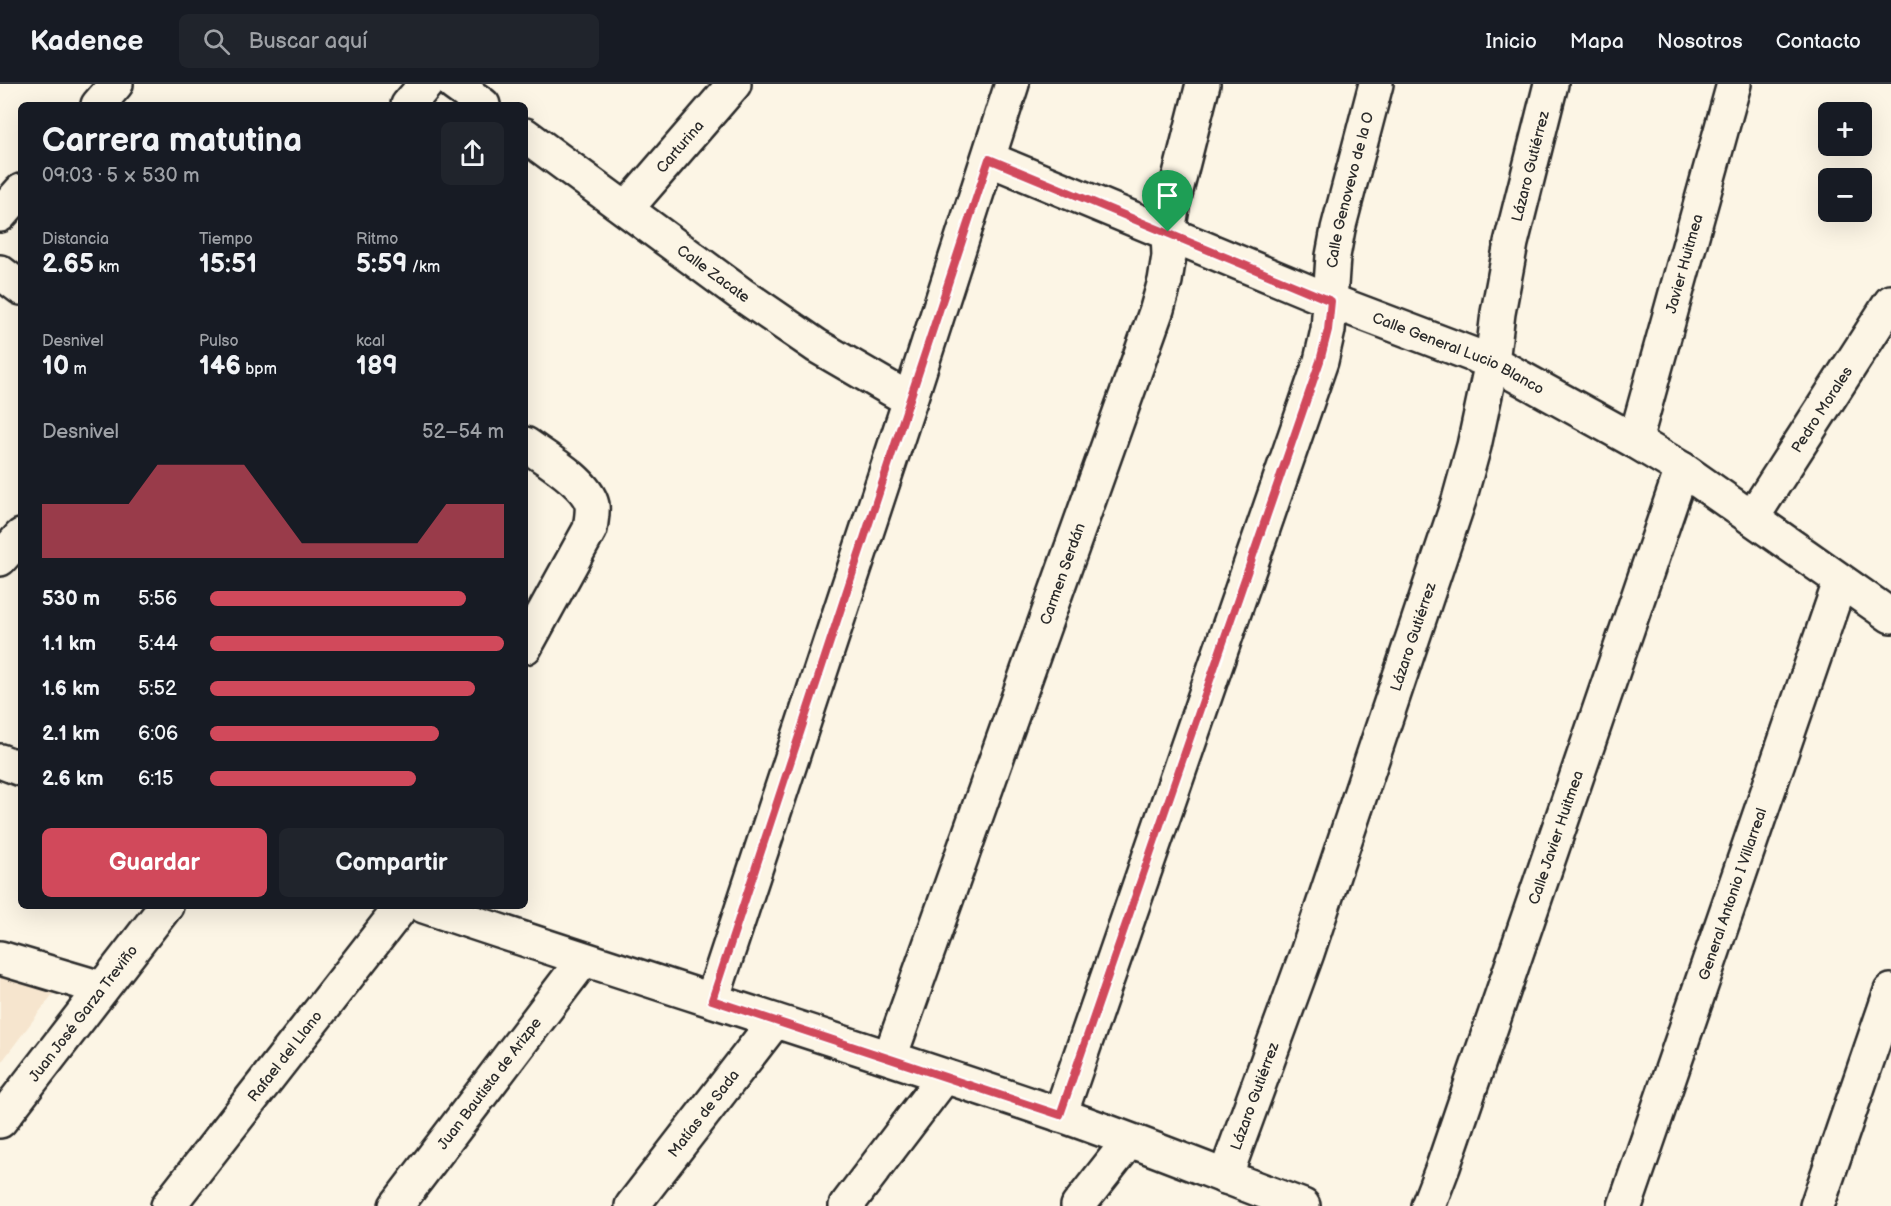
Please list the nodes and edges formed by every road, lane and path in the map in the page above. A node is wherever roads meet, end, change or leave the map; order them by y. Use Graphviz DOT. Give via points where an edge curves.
graph roads {
  1 [pos="116,84"];
  2 [pos="426,84"];
  3 [pos="454,84"];
  4 [pos="734,84"];
  5 [pos="1012,84"];
  6 [pos="1203,84"];
  7 [pos="1376,84"];
  8 [pos="1551,84"];
  9 [pos="1734,84"];
  10 [pos="101,102"];
  11 [pos="411,102"];
  12 [pos="479,102"];
  13 [pos="528,137"];
  14 [pos="989,159"];
  15 [pos="18,194"];
  16 [pos="627,208"];
  17 [pos="0,215"];
  18 [pos="1168,232"];
  19 [pos="0,272"];
  20 [pos="18,286"];
  21 [pos="1331,301"];
  22 [pos="1891,302"];
  23 [pos="1492,362"];
  24 [pos="910,400"];
  25 [pos="1635,441"];
  26 [pos="528,446"];
  27 [pos="1682,470"];
  28 [pos="1752,518"];
  29 [pos="1840,582"];
  30 [pos="1891,616"];
  31 [pos="528,642"];
  32 [pos="0,761"];
  33 [pos="18,768"];
  34 [pos="164,909"];
  35 [pos="400,909"];
  36 [pos="433,909"];
  37 [pos="0,958"];
  38 [pos="583,960"];
  39 [pos="101,988"];
  40 [pos="1891,991"];
  41 [pos="712,1000"];
  42 [pos="775,1021"];
  43 [pos="890,1057"];
  44 [pos="944,1077"];
  45 [pos="1060,1115"];
  46 [pos="0,1121"];
  47 [pos="1129,1141"];
  48 [pos="1225,1177"];
  49 [pos="168,1206"];
  50 [pos="396,1206"];
  51 [pos="632,1206"];
  52 [pos="846,1206"];
  53 [pos="1078,1206"];
  54 [pos="1303,1206"];
  55 [pos="1428,1206"];
  56 [pos="1625,1206"];
  57 [pos="1817,1206"];
  1 -- 10 [label="street"];
  2 -- 11 [label="street"];
  3 -- 12 [label="street"];
  4 -- 16 [label="street, Carturina"];
  5 -- 14 [label="street"];
  6 -- 18 [label="street, Carmen Serdán"];
  7 -- 21 [label="street, Calle Genovevo de la O" via="1338,229"];
  8 -- 23 [label="street, Lázaro Gutiérrez" via="1511,243"];
  9 -- 25 [label="street, Javier Huitmea"];
  13 -- 16 [label="street, Calle Zacate"];
  14 -- 18 [label="street, Calle General Lucio Blanco"];
  14 -- 24 [label="street"];
  15 -- 17 [label="street"];
  16 -- 24 [label="street, Calle Zacate" via="741,294"];
  18 -- 21 [label="street, Calle General Lucio Blanco"];
  18 -- 43 [label="street, Carmen Serdán" via="1169,256 1157,309"];
  19 -- 20 [label="street"];
  21 -- 23 [label="street, Calle General Lucio Blanco"];
  21 -- 45 [label="street, Calle Genovevo de la O" via="1320,361"];
  22 -- 28 [label="street, Pedro Morales"];
  23 -- 25 [label="street, Calle General Lucio Blanco"];
  23 -- 48 [label="street, Lázaro Gutiérrez" via="1462,489 1400,679 1307,953"];
  24 -- 41 [label="street"];
  25 -- 27 [label="street, Calle General Lucio Blanco"];
  26 -- 31 [label="street" via="573,479 591,503 592,517 590,529"];
  27 -- 28 [label="street, Calle General Lucio Blanco"];
  27 -- 55 [label="street, Calle Javier Huitmea"];
  28 -- 29 [label="street, Calle General Lucio Blanco"];
  29 -- 30 [label="street, Calle General Lucio Blanco"];
  29 -- 56 [label="street, General Antonio I Villarreal"];
  32 -- 33 [label="street"];
  34 -- 39 [label="street, Juan José Garza Treviño"];
  35 -- 49 [label="street, Rafael del Llano"];
  36 -- 38 [label="street"];
  37 -- 39 [label="street"];
  38 -- 41 [label="street"];
  38 -- 50 [label="street, Juan Bautista de Arizpe"];
  39 -- 46 [label="street, Juan José Garza Treviño"];
  40 -- 57 [label="street"];
  41 -- 42 [label="street"];
  42 -- 43 [label="street"];
  42 -- 51 [label="street, Matías de Sada"];
  43 -- 44 [label="street"];
  44 -- 45 [label="street"];
  44 -- 52 [label="street"];
  45 -- 47 [label="street"];
  47 -- 48 [label="street"];
  47 -- 53 [label="street"];
  48 -- 54 [label="street"];
}
